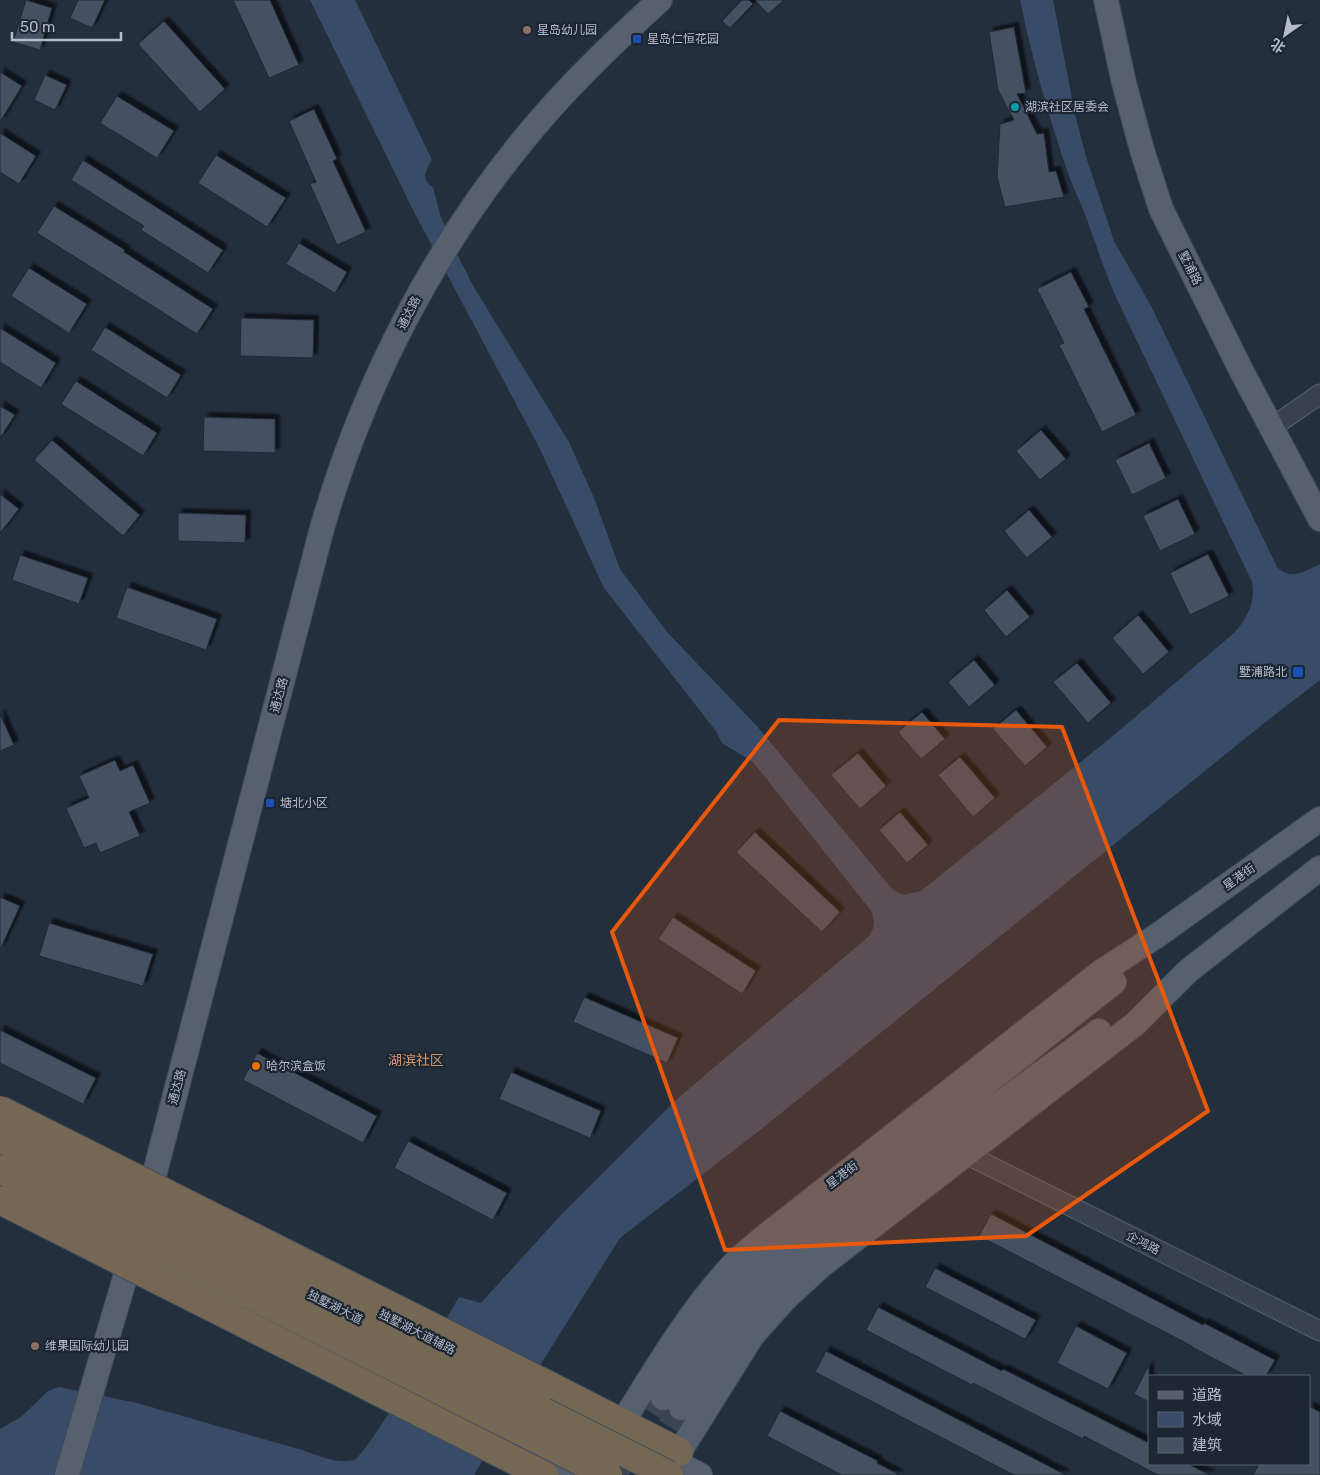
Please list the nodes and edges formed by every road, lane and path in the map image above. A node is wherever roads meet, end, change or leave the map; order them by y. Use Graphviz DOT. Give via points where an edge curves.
graph roads {
  1 [pos="637,0"];
  2 [pos="660,0"];
  3 [pos="1106,0"];
  4 [pos="448,231"];
  5 [pos="1320,394"];
  6 [pos="1271,428"];
  7 [pos="1320,519"];
  8 [pos="1320,819"];
  9 [pos="1320,868"];
  10 [pos="1158,935"];
  11 [pos="1188,971"];
  12 [pos="0,1110"];
  13 [pos="0,1138"];
  14 [pos="966,1154"];
  15 [pos="0,1169"];
  16 [pos="142,1193"];
  17 [pos="0,1200"];
  18 [pos="125,1250"];
  19 [pos="1320,1331"];
  20 [pos="88,1376"];
  21 [pos="384,1381"];
  22 [pos="541,1388"];
  23 [pos="619,1428"];
  24 [pos="507,1450"];
  25 [pos="672,1466"];
  26 [pos="51,1475"];
  27 [pos="67,1475"];
  28 [pos="544,1475"];
  29 [pos="574,1475"];
  30 [pos="589,1475"];
  31 [pos="608,1475"];
  32 [pos="700,1475"];
  1 -- 4 [label="main road, 通达路" via="572,62 524,115 478,174"];
  2 -- 4 [label="main road, 通达路" via="583,73"];
  3 -- 6 [label="main road, 墅浦路" via="1124,83 1161,209"];
  4 -- 16 [label="main road, 通达路" via="432,255 419,293 374,385 335,486"];
  5 -- 6 [label="street"];
  6 -- 7 [label="main road, 墅浦路"];
  8 -- 10 [label="main road, 星港街"];
  9 -- 11 [label="main road, 星港街"];
  10 -- 11 [label="main road, 星港街" via="1112,985 769,1259 745,1283 705,1334 672,1403 768,1287 799,1258 906,1173 1126,1011"];
  10 -- 23 [label="main road, 星港街" via="1101,972 750,1249 699,1305"];
  11 -- 14 [label="main road, 星港街" via="1134,1024"];
  12 -- 22 [label="highway, bridge"];
  13 -- 25 [label="highway, 独墅湖大道, bridge"];
  14 -- 19 [label="street, 企鸿路"];
  14 -- 25 [label="main road, 星港街" via="822,1265 774,1311 752,1336"];
  15 -- 31 [label="highway, bridge"];
  16 -- 18 [label="main road, 通达路"];
  16 -- 22 [label="main road, 独墅湖大道辅路" via="428,1338"];
  17 -- 24 [label="highway, bridge"];
  18 -- 20 [label="main road, 通达路"];
  18 -- 21 [label="main road"];
  20 -- 26 [label="main road, 通达路"];
  20 -- 27 [label="main road, 通达路"];
  22 -- 23 [label="highway"];
  23 -- 25 [label="highway"];
  23 -- 30 [label="main road, 星港街"];
  24 -- 28 [label="highway"];
  24 -- 29 [label="main road"];
  25 -- 32 [label="main road"];
}
